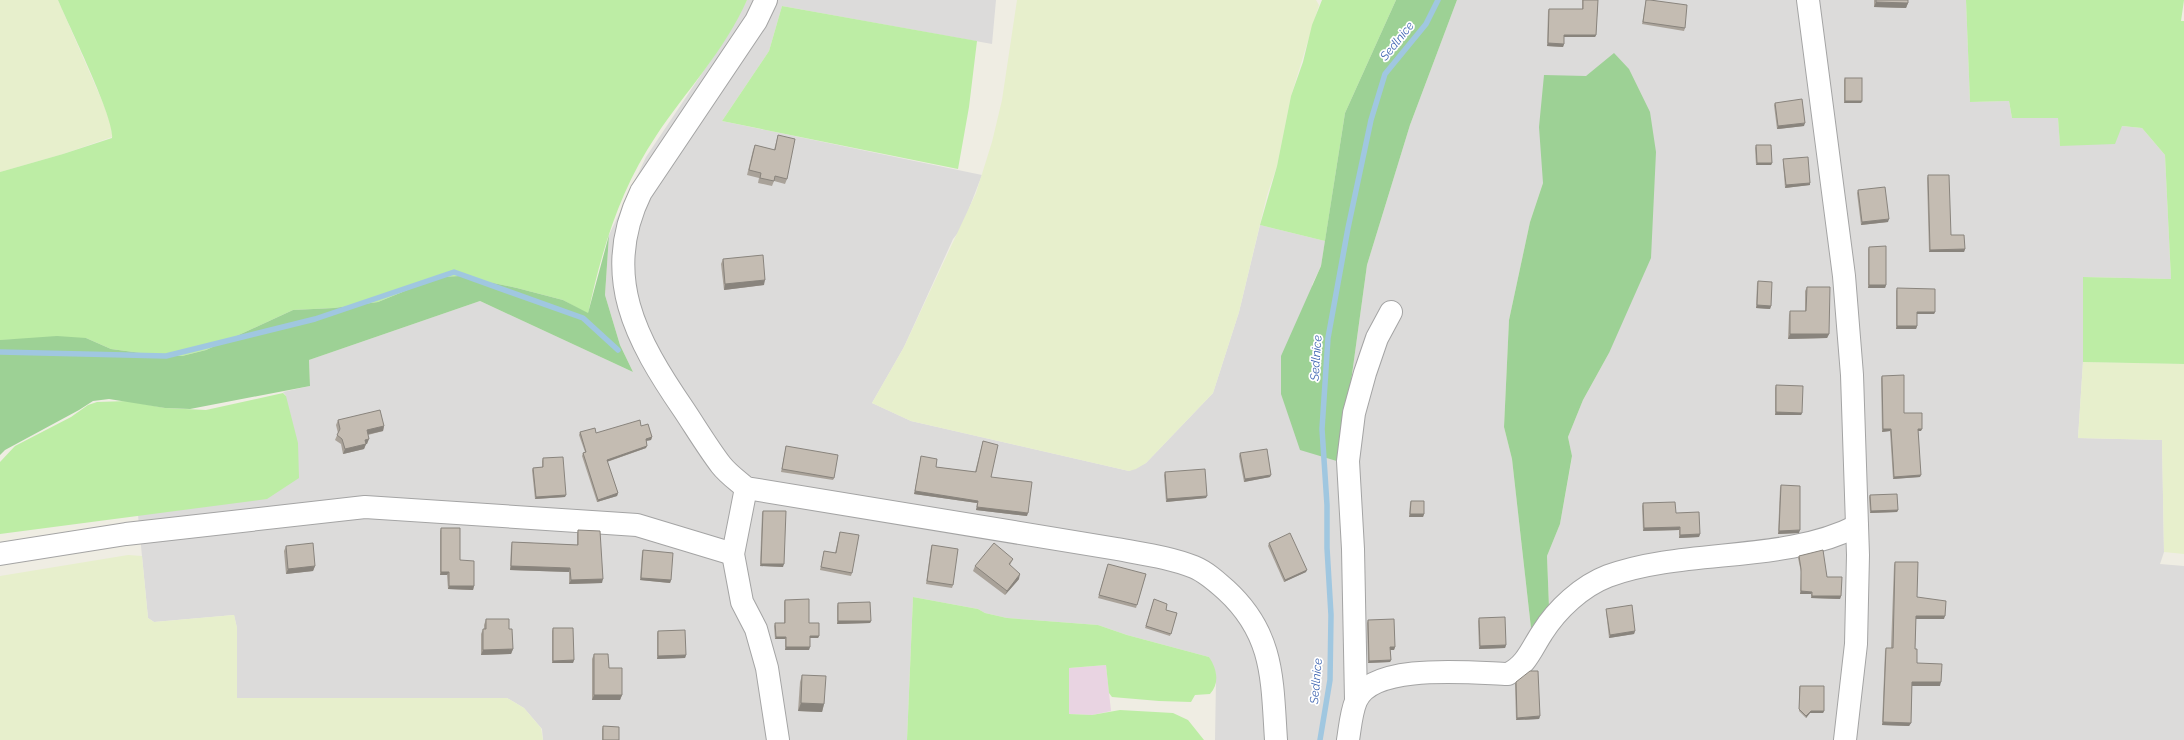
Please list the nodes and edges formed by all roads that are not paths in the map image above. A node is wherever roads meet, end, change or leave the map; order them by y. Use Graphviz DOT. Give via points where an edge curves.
graph roads {
  1 [pos="766,0"];
  2 [pos="1808,0"];
  3 [pos="1391,312"];
  4 [pos="746,488"];
  5 [pos="1857,526"];
  6 [pos="0,554"];
  7 [pos="733,554"];
  8 [pos="1356,700"];
  9 [pos="778,740"];
  10 [pos="1276,740"];
  11 [pos="1348,740"];
  12 [pos="1845,740"];
  1 -- 4 [label="street" via="756,21 641,192 629,222 624,245 624,288 636,330 670,390 722,466"];
  2 -- 5 [label="street" via="1844,276 1852,375"];
  3 -- 8 [label="street" via="1377,338 1365,373 1354,413 1348,461 1353,549"];
  4 -- 7 [label="street"];
  4 -- 10 [label="street" via="1117,549 1165,558 1194,567 1208,575 1238,601 1250,615 1259,633 1266,649 1270,669"];
  5 -- 8 [label="street" via="1841,535 1792,546 1652,565 1609,576 1583,589 1561,609 1515,671 1508,674 1435,672 1398,676 1367,686"];
  5 -- 12 [label="street" via="1856,644"];
  6 -- 7 [label="street" via="126,534 364,507 637,525"];
  7 -- 9 [label="street" via="742,602 756,629 767,668"];
  8 -- 11 [label="street"];
}
